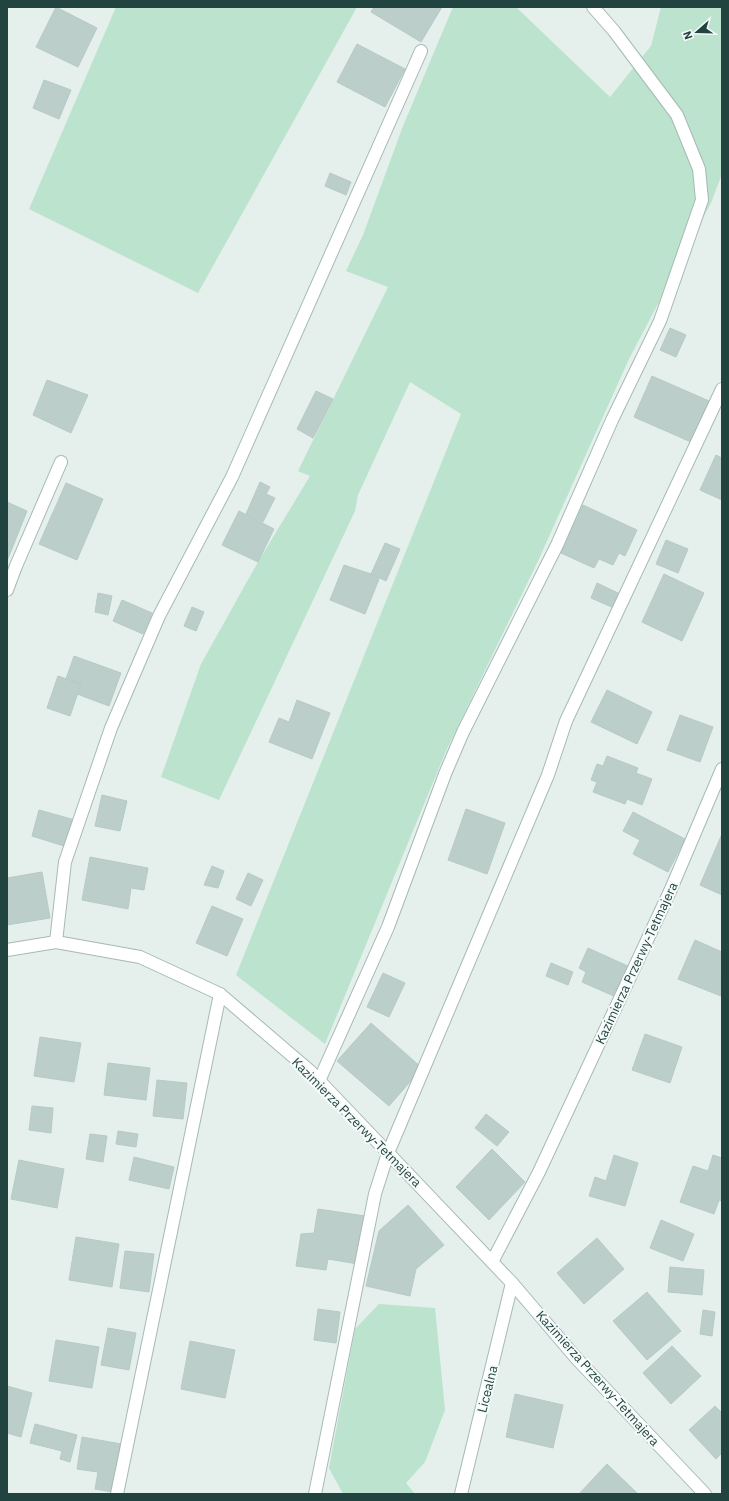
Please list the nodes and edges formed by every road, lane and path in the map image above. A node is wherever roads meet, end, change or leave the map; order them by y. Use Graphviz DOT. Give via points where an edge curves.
graph roads {
  1 [pos="593,7"];
  2 [pos="421,51"];
  3 [pos="722,388"];
  4 [pos="61,462"];
  5 [pos="7,590"];
  6 [pos="722,769"];
  7 [pos="56,942"];
  8 [pos="7,950"];
  9 [pos="220,994"];
  10 [pos="319,1081"];
  11 [pos="388,1153"];
  12 [pos="492,1262"];
  13 [pos="512,1283"];
  14 [pos="117,1494"];
  15 [pos="315,1494"];
  16 [pos="461,1494"];
  17 [pos="705,1494"];
  1 -- 10 [label="street" via="677,115 699,169 702,200 660,321 612,420 557,545 463,732 388,927"];
  2 -- 7 [label="street" via="232,477 159,616 111,728 65,862"];
  3 -- 11 [label="street" via="566,721 548,775"];
  4 -- 5 [label="street"];
  6 -- 12 [label="street, Kazimierza Przerwy-Tetmajera" via="671,889 559,1130"];
  7 -- 8 [label="street, Kazimierza Przerwy-Tetmajera"];
  7 -- 9 [label="street, Kazimierza Przerwy-Tetmajera" via="140,957"];
  9 -- 10 [label="street, Kazimierza Przerwy-Tetmajera"];
  9 -- 14 [label="street"];
  10 -- 11 [label="street, Kazimierza Przerwy-Tetmajera"];
  11 -- 12 [label="street, Kazimierza Przerwy-Tetmajera"];
  11 -- 15 [label="street" via="375,1194"];
  12 -- 13 [label="street, Kazimierza Przerwy-Tetmajera"];
  13 -- 16 [label="street, Licealna"];
  13 -- 17 [label="street, Kazimierza Przerwy-Tetmajera" via="577,1359"];
}
